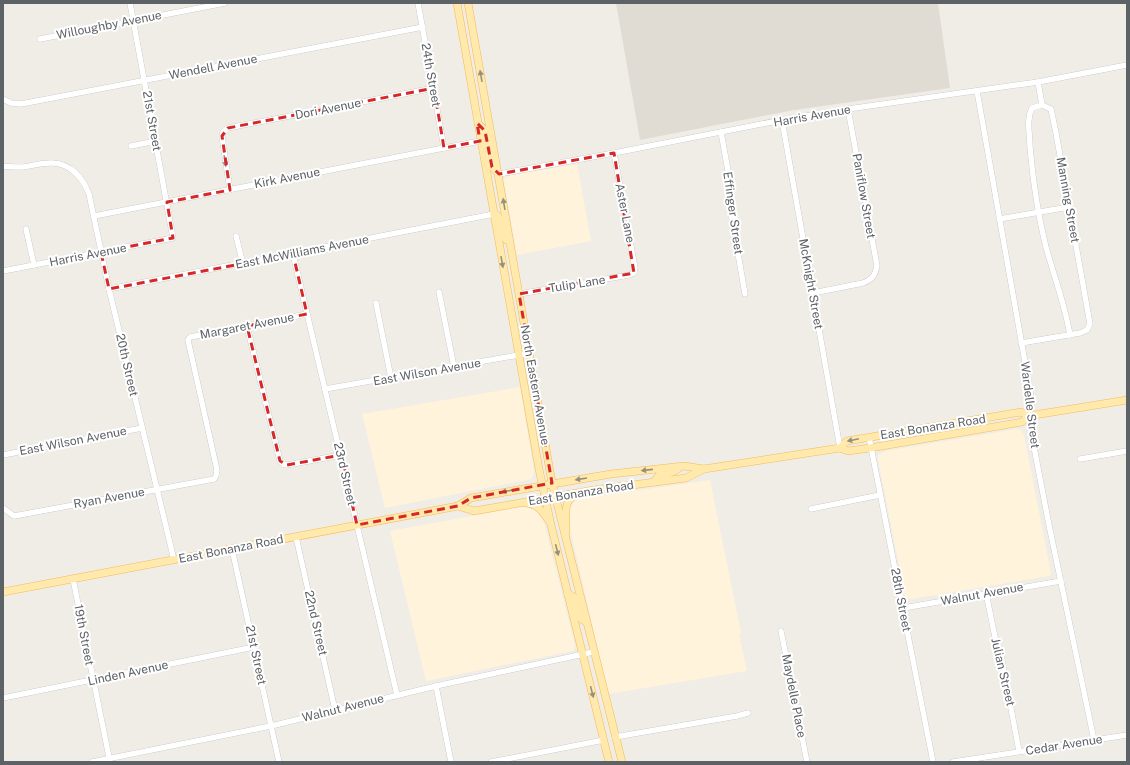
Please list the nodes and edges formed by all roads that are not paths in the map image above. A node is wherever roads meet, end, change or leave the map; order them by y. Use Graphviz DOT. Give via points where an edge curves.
graph roads {
  1 [pos="130,3"];
  2 [pos="225,3"];
  3 [pos="418,3"];
  4 [pos="457,3"];
  5 [pos="468,3"];
  6 [pos="196,6"];
  7 [pos="133,20"];
  8 [pos="423,27"];
  9 [pos="40,39"];
  10 [pos="1127,65"];
  11 [pos="144,80"];
  12 [pos="1038,82"];
  13 [pos="434,88"];
  14 [pos="977,91"];
  15 [pos="3,100"];
  16 [pos="1042,105"];
  17 [pos="848,109"];
  18 [pos="782,120"];
  19 [pos="477,123"];
  20 [pos="721,132"];
  21 [pos="156,141"];
  22 [pos="480,141"];
  23 [pos="131,146"];
  24 [pos="444,148"];
  25 [pos="614,153"];
  26 [pos="3,166"];
  27 [pos="498,174"];
  28 [pos="230,190"];
  29 [pos="167,202"];
  30 [pos="1069,208"];
  31 [pos="1039,212"];
  32 [pos="494,214"];
  33 [pos="94,216"];
  34 [pos="1000,219"];
  35 [pos="26,229"];
  36 [pos="236,236"];
  37 [pos="173,238"];
  38 [pos="101,252"];
  39 [pos="293,254"];
  40 [pos="513,261"];
  41 [pos="243,264"];
  42 [pos="34,265"];
  43 [pos="3,271"];
  44 [pos="634,273"];
  45 [pos="109,289"];
  46 [pos="439,292"];
  47 [pos="519,294"];
  48 [pos="745,294"];
  49 [pos="813,294"];
  50 [pos="376,303"];
  51 [pos="307,314"];
  52 [pos="247,326"];
  53 [pos="1070,335"];
  54 [pos="1021,344"];
  55 [pos="530,353"];
  56 [pos="519,355"];
  57 [pos="454,368"];
  58 [pos="391,378"];
  59 [pos="325,390"];
  60 [pos="1127,400"];
  61 [pos="1028,416"];
  62 [pos="142,428"];
  63 [pos="869,437"];
  64 [pos="840,448"];
  65 [pos="870,448"];
  66 [pos="1127,451"];
  67 [pos="3,454"];
  68 [pos="341,455"];
  69 [pos="1080,459"];
  70 [pos="684,466"];
  71 [pos="704,469"];
  72 [pos="216,476"];
  73 [pos="654,482"];
  74 [pos="552,483"];
  75 [pos="543,485"];
  76 [pos="157,489"];
  77 [pos="583,492"];
  78 [pos="880,495"];
  79 [pos="555,497"];
  80 [pos="546,498"];
  81 [pos="516,503"];
  82 [pos="458,506"];
  83 [pos="3,508"];
  84 [pos="810,509"];
  85 [pos="357,525"];
  86 [pos="551,525"];
  87 [pos="296,537"];
  88 [pos="566,541"];
  89 [pos="232,549"];
  90 [pos="174,560"];
  91 [pos="73,579"];
  92 [pos="1061,581"];
  93 [pos="3,592"];
  94 [pos="568,594"];
  95 [pos="986,594"];
  96 [pos="903,608"];
  97 [pos="586,622"];
  98 [pos="781,631"];
  99 [pos="254,647"];
  100 [pos="594,652"];
  101 [pos="583,654"];
  102 [pos="93,680"];
  103 [pos="436,686"];
  104 [pos="397,695"];
  105 [pos="3,698"];
  106 [pos="335,710"];
  107 [pos="748,713"];
  108 [pos="271,726"];
  109 [pos="1127,735"];
  110 [pos="615,737"];
  111 [pos="604,740"];
  112 [pos="1094,740"];
  113 [pos="1019,751"];
  114 [pos="110,760"];
  115 [pos="92,762"];
  116 [pos="279,762"];
  117 [pos="451,762"];
  118 [pos="491,762"];
  119 [pos="609,762"];
  120 [pos="622,762"];
  121 [pos="807,762"];
  122 [pos="933,762"];
  123 [pos="953,762"];
  1 -- 7 [label="street, 21st Street"];
  2 -- 6 [label="street, Willoughby Avenue"];
  3 -- 8 [label="street, 24th Street"];
  4 -- 19 [label="main road, North Eastern Avenue"];
  27 -- 5 [label="main road, North Eastern Avenue, one-way"];
  6 -- 7 [label="street, Willoughby Avenue"];
  7 -- 9 [label="street, Willoughby Avenue"];
  7 -- 11 [label="street, 21st Street"];
  8 -- 11 [label="street, Wendell Avenue"];
  8 -- 13 [label="street, 24th Street"];
  10 -- 12 [label="street, Harris Avenue"];
  11 -- 15 [label="street, Wendell Avenue" via="21,104"];
  11 -- 21 [label="street, 21st Street"];
  12 -- 14 [label="street, Harris Avenue"];
  12 -- 16 [label="street, Manning Street"];
  13 -- 24 [label="street, 24th Street"];
  13 -- 28 [label="street, Dori Avenue, one-way" via="228,128 222,136"];
  14 -- 17 [label="street, Harris Avenue"];
  14 -- 34 [label="street, Wardelle Street"];
  16 -- 30 [label="street, Manning Street" via="1051,109"];
  16 -- 31 [label="street" via="1032,108 1029,115 1031,156"];
  17 -- 18 [label="street, Harris Avenue"];
  17 -- 49 [label="street, Paniflow Street" via="877,266 875,276 870,280"];
  18 -- 20 [label="street, Harris Avenue"];
  18 -- 49 [label="street, McKnight Street"];
  19 -- 22 [label="main road, North Eastern Avenue"];
  19 -- 27 [label="main road" via="486,131 492,167"];
  20 -- 25 [label="street, Harris Avenue"];
  20 -- 48 [label="street, Effinger Street" via="730,182 730,207"];
  21 -- 23 [label="street"];
  21 -- 29 [label="street, 21st Street"];
  22 -- 24 [label="street, Kirk Avenue"];
  22 -- 32 [label="main road, North Eastern Avenue"];
  24 -- 28 [label="street, Kirk Avenue"];
  25 -- 27 [label="street, Harris Avenue"];
  25 -- 44 [label="street, Aster Lane"];
  26 -- 33 [label="street, 20th Street" via="21,167 53,163 65,165 76,172 86,185"];
  40 -- 27 [label="main road, North Eastern Avenue, one-way"];
  28 -- 29 [label="street, Kirk Avenue"];
  29 -- 33 [label="street, Kirk Avenue"];
  29 -- 37 [label="street, 21st Street"];
  30 -- 31 [label="street"];
  30 -- 53 [label="street, Manning Street" via="1090,324 1087,330"];
  31 -- 34 [label="street"];
  31 -- 53 [label="street"];
  32 -- 39 [label="street, East McWilliams Avenue"];
  32 -- 40 [label="main road" via="498,216"];
  32 -- 56 [label="main road, North Eastern Avenue, one-way"];
  33 -- 38 [label="street, 20th Street"];
  34 -- 54 [label="street, Wardelle Street"];
  35 -- 42 [label="street"];
  36 -- 41 [label="street"];
  37 -- 38 [label="street, Harris Avenue"];
  38 -- 42 [label="street, Harris Avenue"];
  38 -- 45 [label="street, 20th Street"];
  39 -- 41 [label="street, East McWilliams Avenue"];
  39 -- 51 [label="street, 23rd Street"];
  40 -- 47 [label="main road, North Eastern Avenue"];
  41 -- 45 [label="street, East McWilliams Avenue"];
  42 -- 43 [label="street, Harris Avenue"];
  44 -- 47 [label="street, Tulip Lane"];
  45 -- 62 [label="street, 20th Street"];
  46 -- 57 [label="street"];
  47 -- 55 [label="main road, North Eastern Avenue"];
  49 -- 64 [label="street, McKnight Street"];
  50 -- 58 [label="street"];
  51 -- 52 [label="street, Margaret Avenue"];
  51 -- 59 [label="street, 23rd Street"];
  52 -- 68 [label="street" via="280,461 287,465"];
  52 -- 72 [label="street, Margaret Avenue" via="190,337 188,340 217,470"];
  53 -- 54 [label="street"];
  54 -- 61 [label="street, Wardelle Street" via="1032,402"];
  55 -- 56 [label="street, East Wilson Avenue"];
  55 -- 74 [label="main road, North Eastern Avenue"];
  56 -- 57 [label="street, East Wilson Avenue"];
  56 -- 75 [label="main road, North Eastern Avenue"];
  57 -- 58 [label="street, East Wilson Avenue"];
  58 -- 59 [label="street, East Wilson Avenue"];
  59 -- 68 [label="street, 23rd Street"];
  60 -- 61 [label="main road, East Bonanza Road"];
  61 -- 63 [label="main road, East Bonanza Road" via="1021,412"];
  61 -- 65 [label="main road, East Bonanza Road" via="1022,422"];
  61 -- 92 [label="street, Wardelle Street"];
  62 -- 67 [label="street, East Wilson Avenue"];
  62 -- 76 [label="street, 20th Street"];
  63 -- 64 [label="main road, East Bonanza Road, one-way" via="848,441"];
  63 -- 65 [label="street, 28th Street"];
  64 -- 65 [label="main road, East Bonanza Road" via="848,451"];
  64 -- 71 [label="main road, East Bonanza Road"];
  65 -- 78 [label="street, 28th Street"];
  66 -- 69 [label="street"];
  68 -- 85 [label="street, 23rd Street"];
  70 -- 71 [label="main road, East Bonanza Road"];
  70 -- 73 [label="main road" via="660,475"];
  70 -- 74 [label="main road, East Bonanza Road, one-way"];
  71 -- 73 [label="main road, East Bonanza Road" via="686,478"];
  72 -- 76 [label="street, Ryan Avenue" via="214,479"];
  73 -- 77 [label="main road, East Bonanza Road"];
  74 -- 75 [label="main road, East Bonanza Road"];
  74 -- 79 [label="main road, North Eastern Avenue"];
  75 -- 80 [label="main road, North Eastern Avenue"];
  75 -- 82 [label="main road, East Bonanza Road, one-way" via="471,498"];
  76 -- 83 [label="street, Ryan Avenue" via="14,516"];
  76 -- 90 [label="street, 20th Street"];
  77 -- 79 [label="main road, East Bonanza Road"];
  77 -- 88 [label="main road" via="572,496 566,504"];
  78 -- 84 [label="street"];
  78 -- 96 [label="street, 28th Street"];
  79 -- 80 [label="main road, East Bonanza Road"];
  79 -- 88 [label="main road, North Eastern Avenue"];
  80 -- 81 [label="main road, East Bonanza Road"];
  80 -- 86 [label="main road, North Eastern Avenue"];
  81 -- 82 [label="main road, East Bonanza Road" via="474,511"];
  81 -- 86 [label="main road" via="537,506"];
  82 -- 85 [label="main road, East Bonanza Road"];
  85 -- 87 [label="main road, East Bonanza Road"];
  85 -- 104 [label="street, 23rd Street"];
  86 -- 94 [label="main road, North Eastern Avenue, one-way"];
  87 -- 89 [label="main road, East Bonanza Road"];
  87 -- 106 [label="street, 22nd Street"];
  88 -- 97 [label="main road, North Eastern Avenue"];
  89 -- 90 [label="main road, East Bonanza Road"];
  89 -- 99 [label="street, 21st Street"];
  90 -- 91 [label="main road, East Bonanza Road"];
  91 -- 93 [label="main road, East Bonanza Road"];
  91 -- 102 [label="street, 19th Street"];
  92 -- 95 [label="street, Walnut Avenue"];
  92 -- 112 [label="street, Wardelle Street"];
  94 -- 97 [label="main road" via="574,597 580,618"];
  94 -- 101 [label="main road, North Eastern Avenue"];
  95 -- 96 [label="street, Walnut Avenue"];
  95 -- 113 [label="street, Julian Street" via="1000,650"];
  96 -- 122 [label="street, 28th Street"];
  97 -- 100 [label="main road, North Eastern Avenue"];
  98 -- 121 [label="street, Maydelle Place"];
  99 -- 102 [label="street, Linden Avenue"];
  99 -- 108 [label="street, 21st Street"];
  100 -- 101 [label="street, Walnut Avenue"];
  100 -- 110 [label="main road, North Eastern Avenue"];
  101 -- 103 [label="street, Walnut Avenue"];
  101 -- 111 [label="main road, North Eastern Avenue, one-way"];
  102 -- 105 [label="street, Linden Avenue"];
  102 -- 114 [label="street, 19th Street"];
  103 -- 104 [label="street, Walnut Avenue"];
  103 -- 117 [label="street"];
  104 -- 106 [label="street, Walnut Avenue"];
  106 -- 108 [label="street, Walnut Avenue"];
  107 -- 110 [label="street"];
  108 -- 114 [label="street, Walnut Avenue"];
  108 -- 116 [label="street, 21st Street"];
  109 -- 112 [label="street, Cedar Avenue"];
  110 -- 120 [label="main road, North Eastern Avenue"];
  111 -- 118 [label="street"];
  111 -- 119 [label="main road, North Eastern Avenue"];
  112 -- 113 [label="street, Cedar Avenue"];
  113 -- 123 [label="street, Cedar Avenue"];
  114 -- 115 [label="street, Walnut Avenue"];
}
